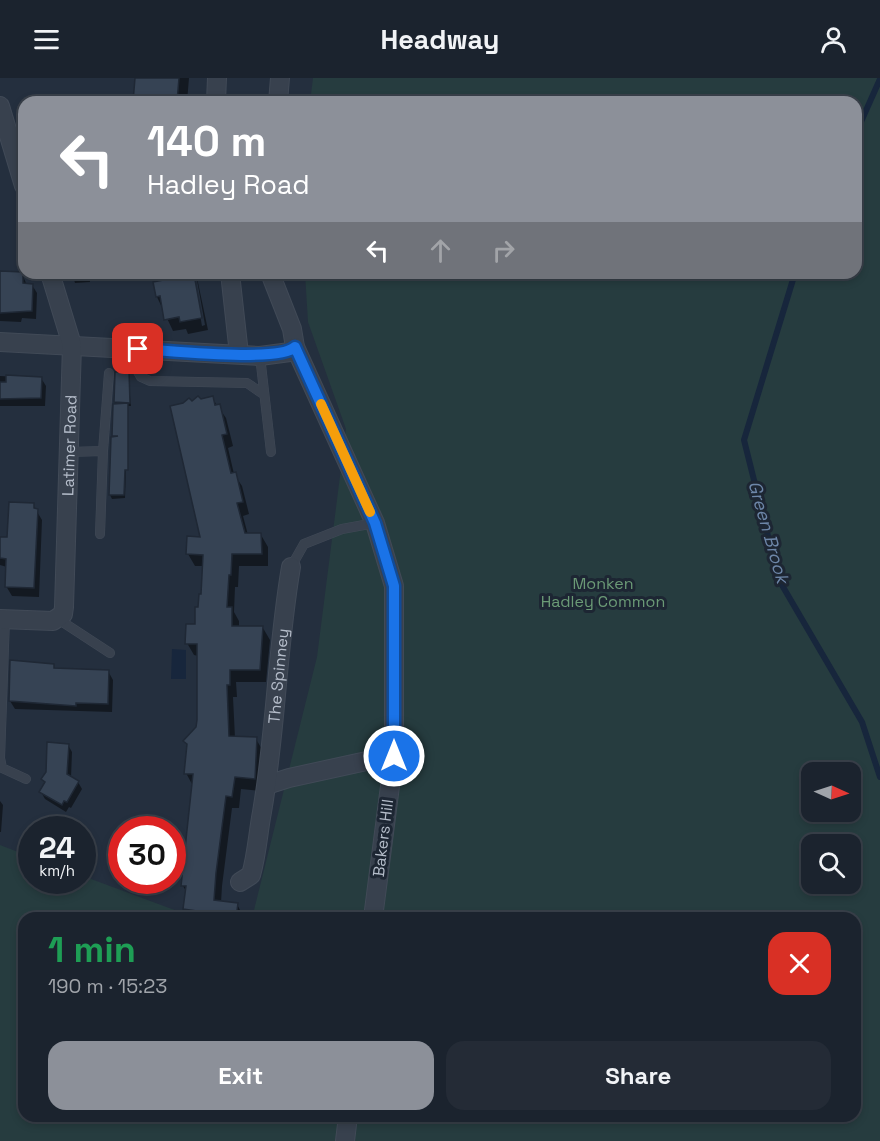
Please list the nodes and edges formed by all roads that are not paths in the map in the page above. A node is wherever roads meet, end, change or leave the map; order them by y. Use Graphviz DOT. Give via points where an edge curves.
graph roads {
  1 [pos="217,78"];
  2 [pos="280,78"];
  3 [pos="216,96"];
  4 [pos="278,96"];
  5 [pos="0,106"];
  6 [pos="18,166"];
  7 [pos="52,279"];
  8 [pos="231,279"];
  9 [pos="272,279"];
  10 [pos="0,342"];
  11 [pos="72,345"];
  12 [pos="295,347"];
  13 [pos="138,349"];
  14 [pos="239,354"];
  15 [pos="260,356"];
  16 [pos="109,373"];
  17 [pos="263,394"];
  18 [pos="103,451"];
  19 [pos="69,452"];
  20 [pos="272,452"];
  21 [pos="375,523"];
  22 [pos="100,534"];
  23 [pos="291,567"];
  24 [pos="2,619"];
  25 [pos="58,619"];
  26 [pos="110,653"];
  27 [pos="394,756"];
  28 [pos="26,779"];
  29 [pos="267,785"];
  30 [pos="240,882"];
  31 [pos="374,912"];
  32 [pos="347,1122"];
  33 [pos="345,1141"];
  1 -- 3 [label="street"];
  2 -- 4 [label="street"];
  5 -- 6 [label="street"];
  7 -- 11 [label="street, Latimer Road"];
  8 -- 14 [label="street"];
  9 -- 12 [label="street, Bakers Hill" via="292,328"];
  10 -- 11 [label="street"];
  11 -- 13 [label="street"];
  11 -- 19 [label="street, Latimer Road"];
  12 -- 15 [label="street" via="290,352"];
  12 -- 21 [label="street, Bakers Hill"];
  13 -- 14 [label="street"];
  13 -- 17 [label="lane" via="137,370 150,381 247,383"];
  14 -- 15 [label="street"];
  15 -- 17 [label="lane"];
  16 -- 18 [label="lane"];
  17 -- 20 [label="lane"];
  18 -- 19 [label="lane"];
  18 -- 22 [label="lane"];
  19 -- 25 [label="street, Latimer Road" via="64,607"];
  21 -- 23 [label="lane" via="342,529 304,544"];
  21 -- 27 [label="street, Bakers Hill" via="394,586"];
  23 -- 29 [label="street, The Spinney"];
  24 -- 25 [label="street"];
  24 -- 28 [label="lane" via="0,758 2,768"];
  25 -- 26 [label="lane"];
  27 -- 29 [label="street"];
  27 -- 31 [label="street, Bakers Hill"];
  29 -- 30 [label="street, The Spinney" via="251,875"];
  32 -- 33 [label="street"];
}
